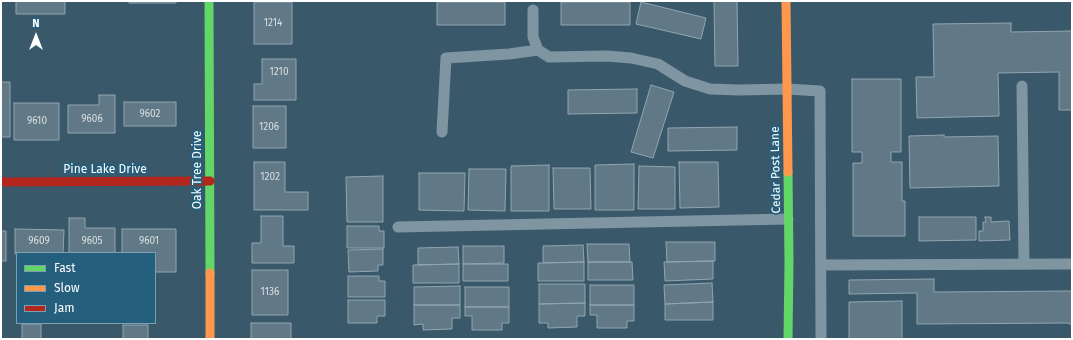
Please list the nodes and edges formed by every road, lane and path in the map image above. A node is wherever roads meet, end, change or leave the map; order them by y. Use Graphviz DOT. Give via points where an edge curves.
graph roads {
  1 [pos="209,1"];
  2 [pos="786,1"];
  3 [pos="533,10"];
  4 [pos="538,50"];
  5 [pos="1022,86"];
  6 [pos="787,89"];
  7 [pos="442,132"];
  8 [pos="210,181"];
  9 [pos="1,182"];
  10 [pos="788,219"];
  11 [pos="398,227"];
  12 [pos="821,264"];
  13 [pos="1024,264"];
  14 [pos="1072,264"];
  15 [pos="210,339"];
  16 [pos="788,339"];
  17 [pos="821,339"];
  1 -- 8 [label="street, Oak Tree Drive"];
  2 -- 6 [label="street, Cedar Post Lane"];
  3 -- 4 [label="lane" via="533,37"];
  4 -- 6 [label="lane" via="549,57 607,56 658,64 685,81 710,89"];
  4 -- 7 [label="lane" via="446,58"];
  5 -- 13 [label="lane"];
  6 -- 10 [label="street, Cedar Post Lane"];
  6 -- 12 [label="lane" via="820,91"];
  8 -- 9 [label="street, Pine Lake Drive"];
  8 -- 15 [label="street, Oak Tree Drive"];
  10 -- 11 [label="lane"];
  10 -- 16 [label="street, Cedar Post Lane"];
  12 -- 13 [label="lane"];
  12 -- 17 [label="lane"];
  13 -- 14 [label="lane"];
}
